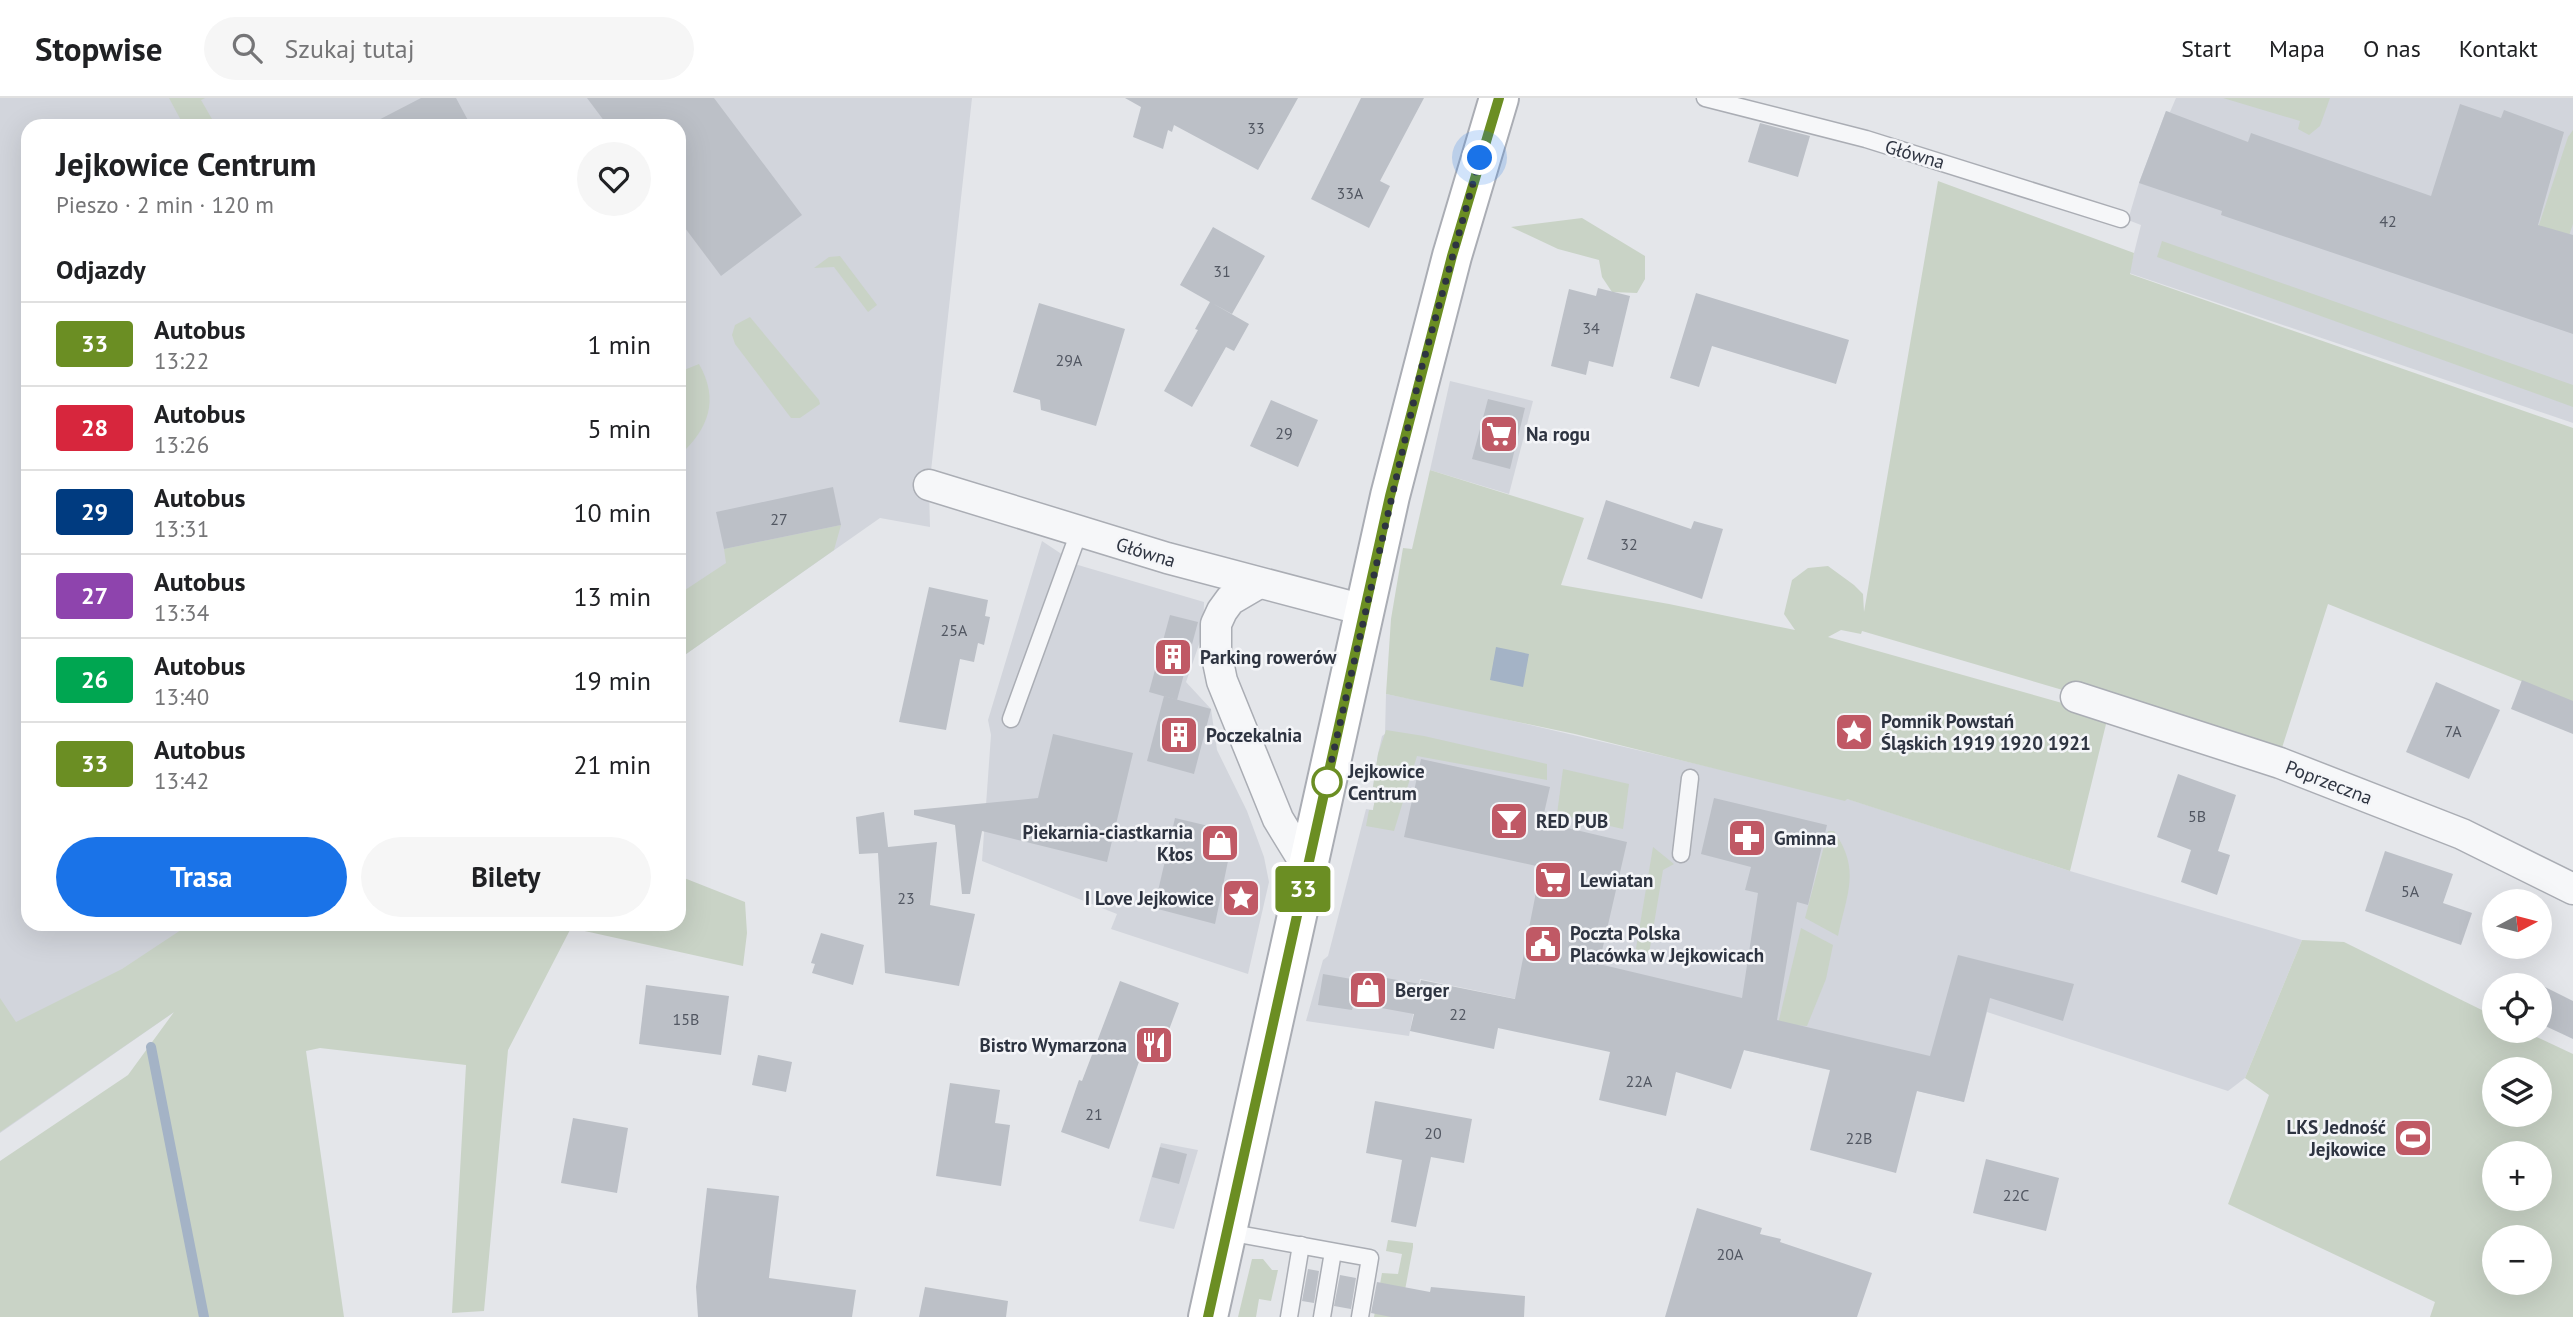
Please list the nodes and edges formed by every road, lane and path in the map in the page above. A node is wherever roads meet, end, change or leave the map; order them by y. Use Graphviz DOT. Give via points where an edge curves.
graph roads {
  1 [pos="1499,98"];
  2 [pos="1705,98"];
  3 [pos="2121,219"];
  4 [pos="929,485"];
  5 [pos="1079,531"];
  6 [pos="1259,583"];
  7 [pos="1364,610"];
  8 [pos="2076,697"];
  9 [pos="1011,719"];
  10 [pos="1690,778"];
  11 [pos="1681,854"];
  12 [pos="1308,868"];
  13 [pos="2573,889"];
  14 [pos="1227,1231"];
  15 [pos="1301,1245"];
  16 [pos="1333,1251"];
  17 [pos="1208,1317"];
  18 [pos="1289,1317"];
  19 [pos="1322,1317"];
  20 [pos="1360,1317"];
  1 -- 7 [label="street" via="1421,370"];
  2 -- 3 [label="lane, Główna" via="1866,139"];
  4 -- 5 [label="street, Główna"];
  5 -- 6 [label="street, Główna"];
  5 -- 9 [label="lane"];
  6 -- 7 [label="street, Główna"];
  6 -- 12 [label="street" via="1230,600 1222,611 1216,624 1216,652 1222,681 1278,819"];
  7 -- 12 [label="street"];
  8 -- 13 [label="street, Poprzeczna" via="2293,768 2462,834"];
  10 -- 11 [label="lane"];
  12 -- 14 [label="street"];
  14 -- 15 [label="lane"];
  14 -- 17 [label="street"];
  15 -- 16 [label="lane"];
  15 -- 18 [label="lane"];
  16 -- 19 [label="lane"];
  16 -- 20 [label="lane" via="1370,1258"];
}
